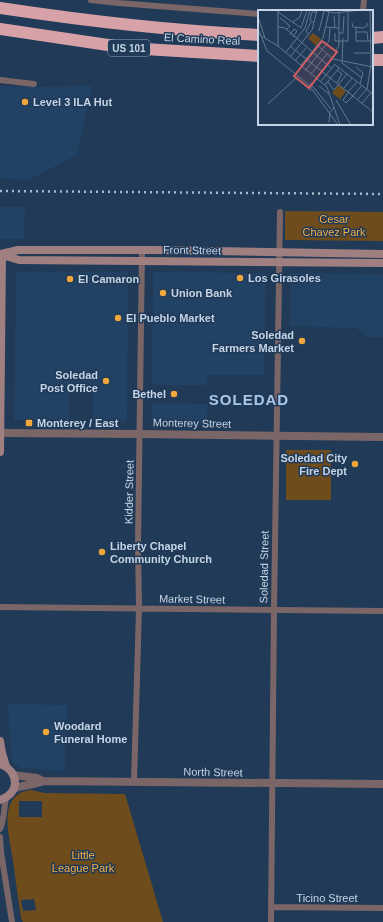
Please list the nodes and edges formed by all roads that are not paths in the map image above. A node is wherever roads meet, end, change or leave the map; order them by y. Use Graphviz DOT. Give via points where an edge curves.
graph roads {
  1 [pos="91,0"];
  2 [pos="364,0"];
  3 [pos="0,8"];
  4 [pos="363,10"];
  5 [pos="258,14"];
  6 [pos="0,29"];
  7 [pos="258,35"];
  8 [pos="383,37"];
  9 [pos="373,38"];
  10 [pos="258,56"];
  11 [pos="0,80"];
  12 [pos="34,84"];
  13 [pos="280,212"];
  14 [pos="142,250"];
  15 [pos="280,252"];
  16 [pos="1,254"];
  17 [pos="383,254"];
  18 [pos="142,260"];
  19 [pos="280,262"];
  20 [pos="383,263"];
  21 [pos="0,433"];
  22 [pos="140,434"];
  23 [pos="276,436"];
  24 [pos="383,437"];
  25 [pos="0,452"];
  26 [pos="0,606"];
  27 [pos="139,608"];
  28 [pos="274,610"];
  29 [pos="383,610"];
  30 [pos="0,741"];
  31 [pos="3,765"];
  32 [pos="13,775"];
  33 [pos="42,780"];
  34 [pos="134,782"];
  35 [pos="272,784"];
  36 [pos="383,784"];
  37 [pos="15,788"];
  38 [pos="3,799"];
  39 [pos="0,829"];
  40 [pos="0,837"];
  41 [pos="271,907"];
  42 [pos="383,908"];
  43 [pos="12,922"];
  44 [pos="271,922"];
  1 -- 5 [label="street"];
  2 -- 4 [label="street"];
  3 -- 7 [label="highway, El Camino Real / US 101" via="120,24"];
  6 -- 10 [label="highway, El Camino Real / US 101" via="128,48"];
  8 -- 9 [label="highway"];
  11 -- 12 [label="street"];
  13 -- 15 [label="street, Soledad Street"];
  14 -- 15 [label="main road, Front Street"];
  14 -- 16 [label="main road, Front Street" via="18,250"];
  14 -- 18 [label="street, Kidder Street"];
  15 -- 17 [label="main road, Front Street"];
  15 -- 19 [label="street, Soledad Street"];
  16 -- 18 [label="main road, Front Street" via="19,260"];
  16 -- 21 [label="main road"];
  18 -- 19 [label="main road, Front Street"];
  18 -- 22 [label="street, Kidder Street"];
  19 -- 20 [label="main road, Front Street"];
  19 -- 23 [label="street, Soledad Street"];
  21 -- 22 [label="street, Monterey Street"];
  21 -- 25 [label="main road"];
  22 -- 23 [label="street, Monterey Street"];
  22 -- 27 [label="street, Kidder Street"];
  23 -- 24 [label="street, Monterey Street"];
  23 -- 28 [label="street, Soledad Street"];
  26 -- 27 [label="street, Market Street"];
  27 -- 28 [label="street, Market Street"];
  27 -- 34 [label="street, Kidder Street"];
  28 -- 29 [label="street, Market Street"];
  28 -- 35 [label="street, Soledad Street"];
  30 -- 31 [label="main road"];
  31 -- 32 [label="main road"];
  32 -- 33 [label="street, North Street"];
  32 -- 37 [label="main road"];
  33 -- 34 [label="street, North Street"];
  33 -- 37 [label="street, North Street" via="37,784"];
  34 -- 35 [label="street, North Street"];
  35 -- 36 [label="street, North Street"];
  35 -- 41 [label="street, Soledad Street"];
  37 -- 38 [label="main road"];
  38 -- 39 [label="street"];
  40 -- 43 [label="street"];
  41 -- 42 [label="street, Ticino Street"];
  41 -- 44 [label="street, Soledad Street"];
}
